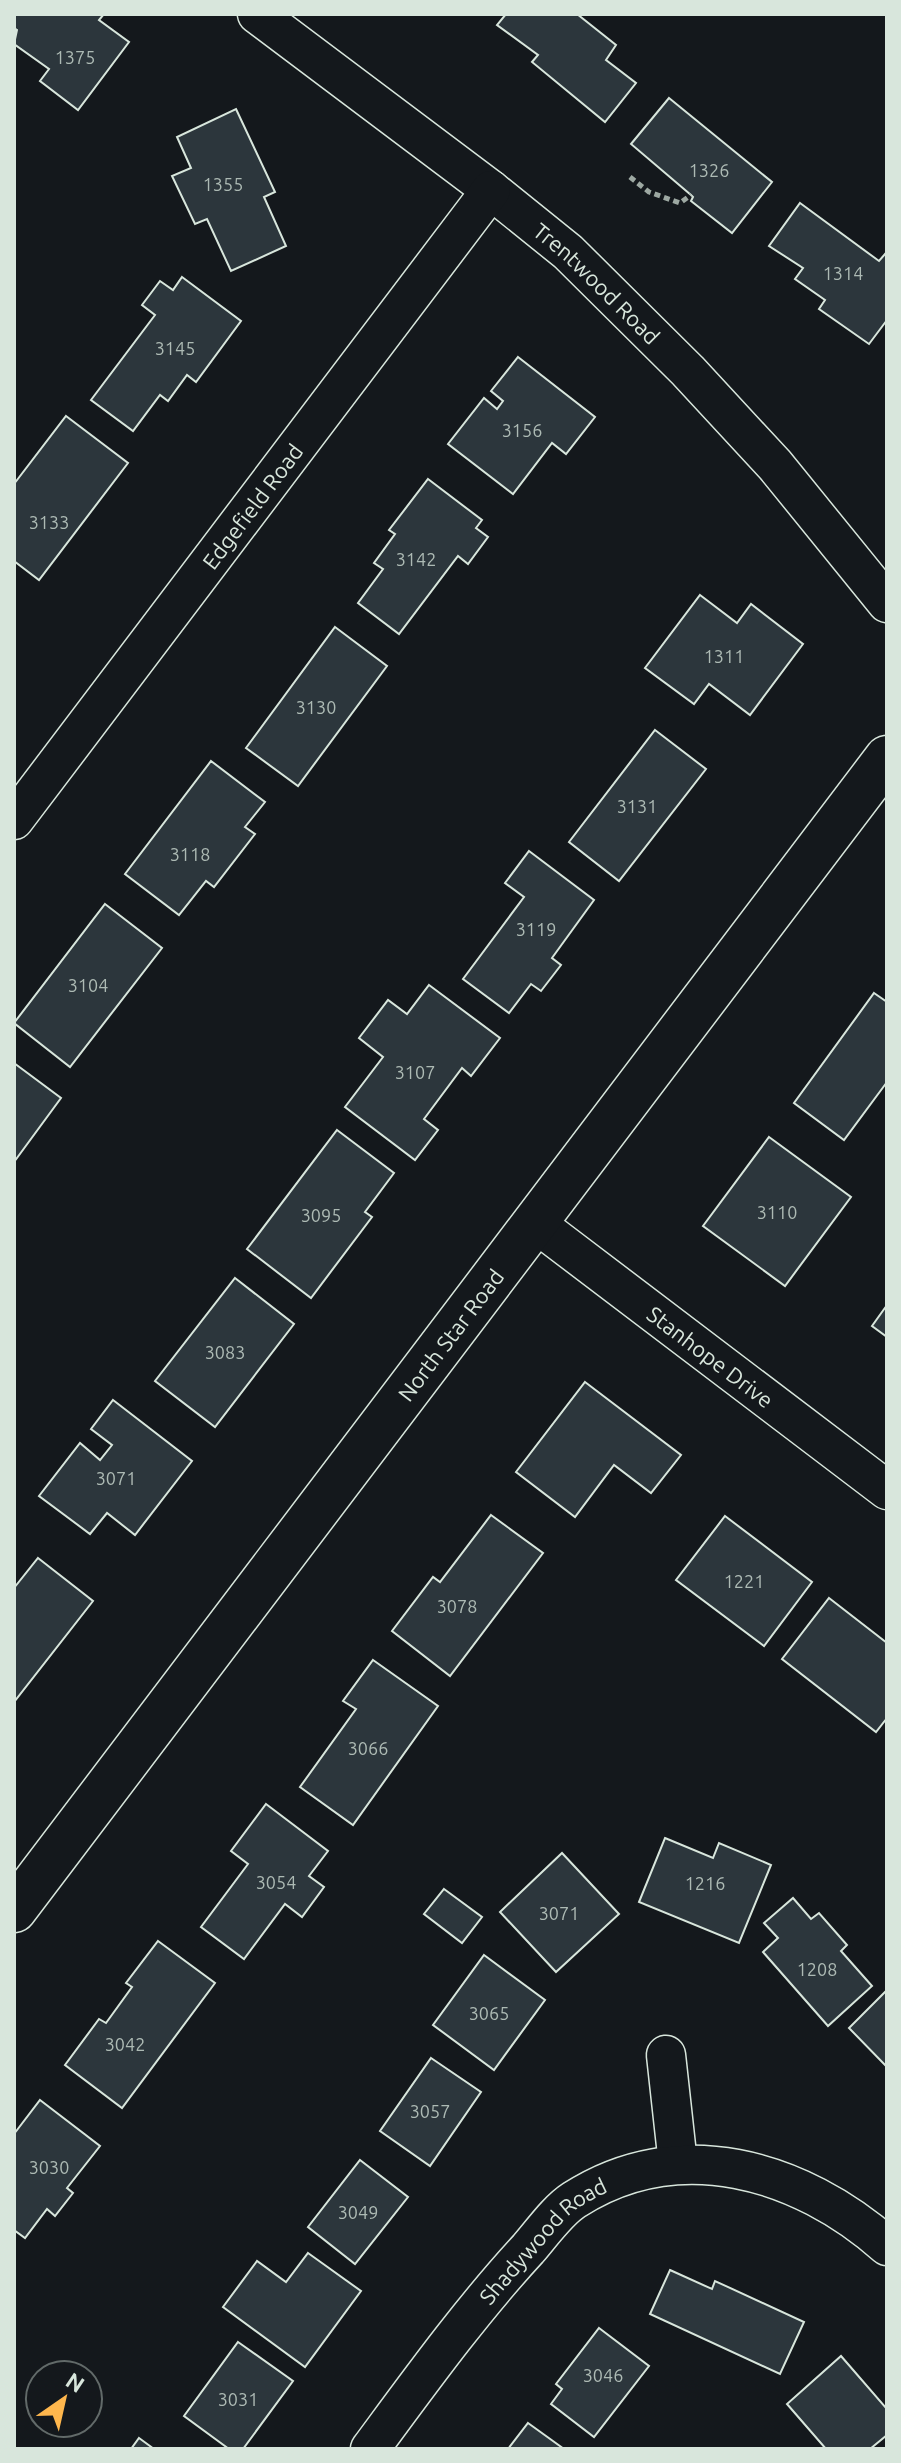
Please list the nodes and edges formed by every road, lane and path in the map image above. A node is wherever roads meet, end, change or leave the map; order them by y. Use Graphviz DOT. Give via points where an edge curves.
graph roads {
  1 [pos="257,14"];
  2 [pos="630,177"];
  3 [pos="491,190"];
  4 [pos="691,195"];
  5 [pos="887,603"];
  6 [pos="887,758"];
  7 [pos="14,820"];
  8 [pos="534,1222"];
  9 [pos="887,1490"];
  10 [pos="14,1910"];
  11 [pos="666,2055"];
  12 [pos="678,2164"];
  13 [pos="887,2246"];
  14 [pos="370,2449"];
  1 -- 3 [label="street, Trentwood Road"];
  2 -- 4 [label="path" via="649,192 680,203"];
  3 -- 5 [label="street, Trentwood Road" via="568,252 688,371 775,465"];
  3 -- 7 [label="street, Edgefield Road"];
  6 -- 8 [label="street, North Star Road"];
  8 -- 9 [label="street, Stanhope Drive"];
  8 -- 10 [label="street, North Star Road"];
  11 -- 12 [label="street"];
  12 -- 13 [label="street, Shadywood Road" via="736,2167 788,2182"];
  12 -- 14 [label="street, Shadywood Road" via="621,2176 572,2201 480,2301"];
}
